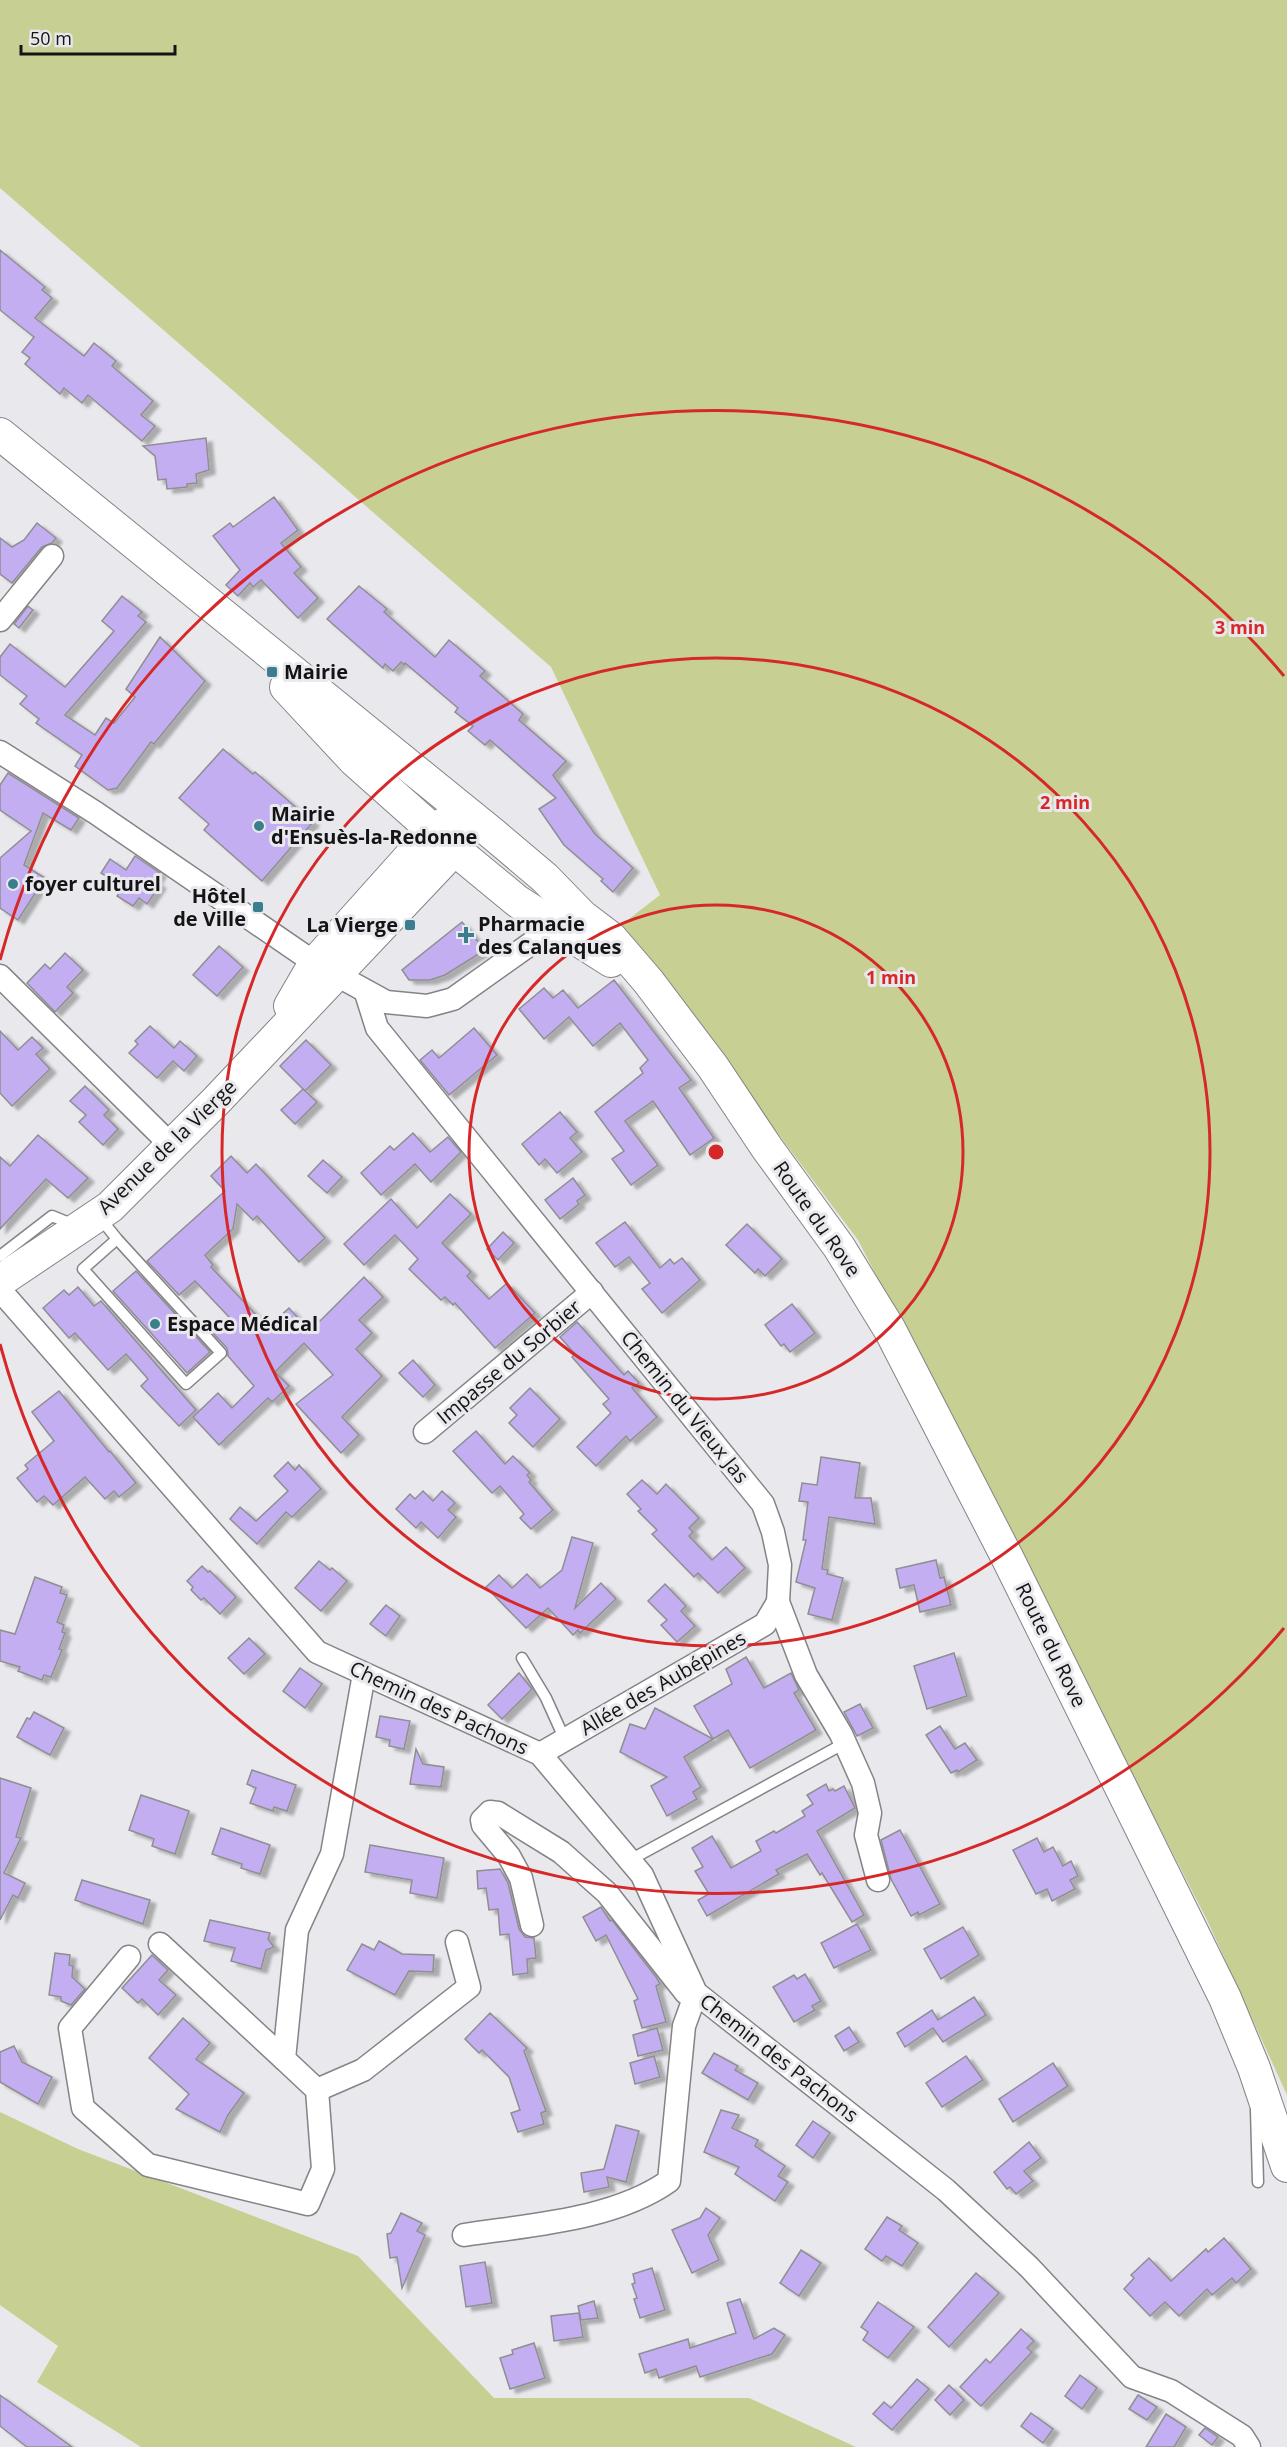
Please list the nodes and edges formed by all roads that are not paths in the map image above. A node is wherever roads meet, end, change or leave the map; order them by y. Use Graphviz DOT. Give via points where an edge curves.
graph roads {
  1 [pos="0,434"];
  2 [pos="52,556"];
  3 [pos="205,601"];
  4 [pos="0,620"];
  5 [pos="0,752"];
  6 [pos="468,813"];
  7 [pos="444,840"];
  8 [pos="538,928"];
  9 [pos="325,969"];
  10 [pos="0,976"];
  11 [pos="366,993"];
  12 [pos="172,1146"];
  13 [pos="767,1148"];
  14 [pos="98,1227"];
  15 [pos="0,1256"];
  16 [pos="0,1281"];
  17 [pos="0,1290"];
  18 [pos="592,1292"];
  19 [pos="424,1432"];
  20 [pos="778,1602"];
  21 [pos="522,1658"];
  22 [pos="364,1674"];
  23 [pos="565,1740"];
  24 [pos="844,1743"];
  25 [pos="540,1754"];
  26 [pos="630,1860"];
  27 [pos="878,1880"];
  28 [pos="532,1925"];
  29 [pos="457,1942"];
  30 [pos="160,1944"];
  31 [pos="129,1957"];
  32 [pos="694,1997"];
  33 [pos="284,2059"];
  34 [pos="1254,2067"];
  35 [pos="317,2090"];
  36 [pos="1287,2166"];
  37 [pos="1258,2182"];
  38 [pos="464,2235"];
  39 [pos="1249,2447"];
  1 -- 3 [label="main road"];
  2 -- 4 [label="street"];
  3 -- 6 [label="main road"];
  3 -- 7 [label="main road" via="354,760"];
  5 -- 9 [label="street"];
  6 -- 7 [label="main road" via="460,838"];
  6 -- 13 [label="main road" via="630,957 713,1067"];
  7 -- 8 [label="main road" via="517,901"];
  7 -- 9 [label="main road, Avenue de la Vierge"];
  8 -- 11 [label="street" via="513,956 453,999 427,1006 386,1002"];
  8 -- 13 [label="main road" via="615,964"];
  9 -- 11 [label="street"];
  9 -- 12 [label="main road, Avenue de la Vierge" via="267,1045"];
  10 -- 12 [label="street"];
  11 -- 18 [label="street, Chemin du Vieux Jas" via="377,1028"];
  12 -- 14 [label="main road, Avenue de la Vierge" via="110,1207"];
  13 -- 34 [label="main road, Route du Rove" via="839,1247 890,1330 1097,1738 1225,1998"];
  14 -- 14 [label="lane" via="83,1269 186,1384 220,1353"];
  14 -- 15 [label="lane" via="52,1216"];
  14 -- 16 [label="main road, Avenue de la Vierge"];
  17 -- 22 [label="street, Chemin des Pachons" via="317,1652"];
  18 -- 19 [label="street, Impasse du Sorbier"];
  18 -- 20 [label="street, Chemin du Vieux Jas" via="763,1504 780,1565"];
  20 -- 23 [label="street, Allée des Aubépines" via="765,1624"];
  20 -- 24 [label="street, Chemin du Vieux Jas" via="806,1675"];
  21 -- 23 [label="lane"];
  22 -- 25 [label="street, Chemin des Pachons"];
  22 -- 33 [label="street" via="332,1854 297,1930"];
  23 -- 25 [label="street, Allée des Aubépines"];
  24 -- 26 [label="lane"];
  24 -- 27 [label="street, Chemin du Vieux Jas" via="863,1783 870,1813 866,1835"];
  25 -- 26 [label="street, Chemin des Pachons"];
  26 -- 32 [label="street, Chemin des Pachons" via="642,1875"];
  28 -- 32 [label="street" via="521,1878 509,1856 483,1825 482,1820 490,1812 498,1813 561,1852 606,1893"];
  29 -- 35 [label="street" via="469,1987 363,2070"];
  30 -- 33 [label="street"];
  31 -- 35 [label="street" via="69,2028 83,2108 147,2165 308,2204 323,2169"];
  32 -- 38 [label="street" via="684,2026 669,2181 653,2192 581,2217"];
  32 -- 39 [label="street, Chemin des Pachons" via="946,2190 1029,2267 1132,2377 1171,2391 1242,2436"];
  33 -- 35 [label="street"];
  34 -- 36 [label="main road, Route du Rove"];
  34 -- 37 [label="lane"];
}
